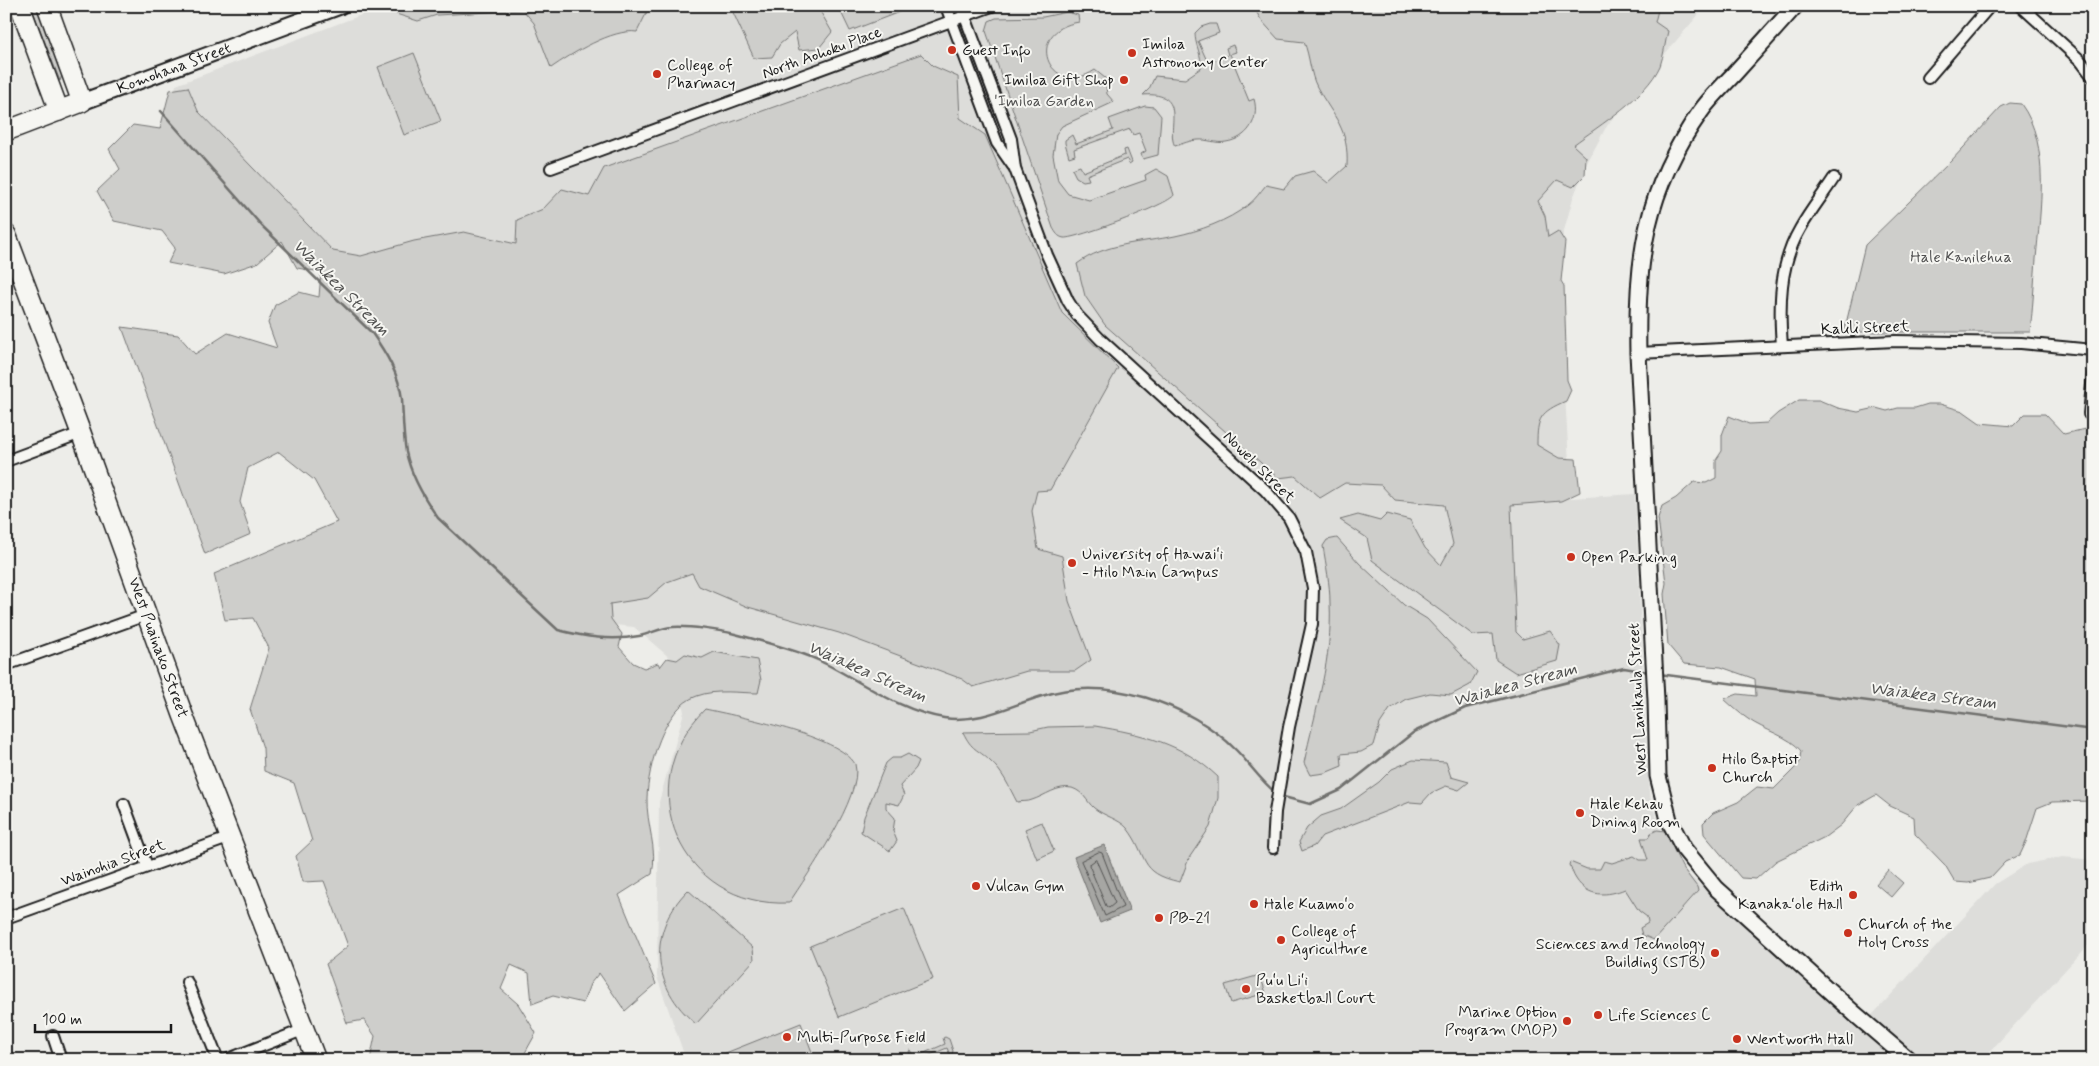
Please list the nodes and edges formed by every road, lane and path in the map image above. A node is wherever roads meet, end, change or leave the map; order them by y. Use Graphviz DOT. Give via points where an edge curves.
graph roads {
  1 [pos="20,6"];
  2 [pos="47,6"];
  3 [pos="340,6"];
  4 [pos="946,6"];
  5 [pos="992,6"];
  6 [pos="1795,6"];
  7 [pos="1990,6"];
  8 [pos="2021,6"];
  9 [pos="963,11"];
  10 [pos="952,20"];
  11 [pos="2093,77"];
  12 [pos="1928,78"];
  13 [pos="82,102"];
  14 [pos="59,111"];
  15 [pos="6,131"];
  16 [pos="551,168"];
  17 [pos="1015,169"];
  18 [pos="1834,178"];
  19 [pos="6,234"];
  20 [pos="1782,346"];
  21 [pos="2093,350"];
  22 [pos="1638,353"];
  23 [pos="2093,375"];
  24 [pos="2089,414"];
  25 [pos="81,433"];
  26 [pos="6,461"];
  27 [pos="146,615"];
  28 [pos="6,665"];
  29 [pos="124,804"];
  30 [pos="231,837"];
  31 [pos="1273,848"];
  32 [pos="146,866"];
  33 [pos="6,918"];
  34 [pos="187,982"];
  35 [pos="305,1029"];
  36 [pos="53,1036"];
  37 [pos="61,1060"];
  38 [pos="218,1060"];
  39 [pos="226,1060"];
  40 [pos="316,1060"];
  41 [pos="1910,1060"];
  1 -- 14 [label="highway"];
  2 -- 13 [label="highway"];
  3 -- 13 [label="street, Komohana Street"];
  4 -- 10 [label="street, Nowelo Street"];
  5 -- 9 [label="street, North Aohoku Place"];
  6 -- 22 [label="street, West Lanikaula Street" via="1702,110 1673,155 1652,204 1641,254"];
  7 -- 12 [label="street"];
  8 -- 11 [label="street" via="2080,60"];
  9 -- 10 [label="street, North Aohoku Place"];
  9 -- 17 [label="street, Nowelo Street" via="1011,139"];
  10 -- 16 [label="street, North Aohoku Place"];
  10 -- 17 [label="street, Nowelo Street" via="997,143"];
  13 -- 14 [label="highway, Komohana Street"];
  14 -- 15 [label="highway, Komohana Street"];
  17 -- 31 [label="street, Nowelo Street" via="1060,286 1077,315 1265,490 1289,518 1306,552 1312,588 1312,624 1274,812"];
  18 -- 20 [label="street" via="1799,230 1782,277"];
  19 -- 25 [label="highway, West Puainako Street"];
  20 -- 21 [label="street, Kalili Street" via="1980,341"];
  20 -- 22 [label="street, Kalili Street"];
  22 -- 41 [label="street, West Lanikaula Street" via="1658,776 1663,801 1676,835 1689,857 1716,888"];
  23 -- 24 [label="street"];
  25 -- 26 [label="street"];
  25 -- 27 [label="highway, West Puainako Street"];
  27 -- 28 [label="street"];
  27 -- 30 [label="highway, West Puainako Street"];
  29 -- 32 [label="street"];
  30 -- 32 [label="street, Wainohia Street"];
  30 -- 35 [label="highway, West Puainako Street"];
  32 -- 33 [label="street, Wainohia Street"];
  34 -- 38 [label="street"];
  35 -- 39 [label="street"];
  35 -- 40 [label="highway, West Puainako Street"];
  36 -- 37 [label="street"];
}
